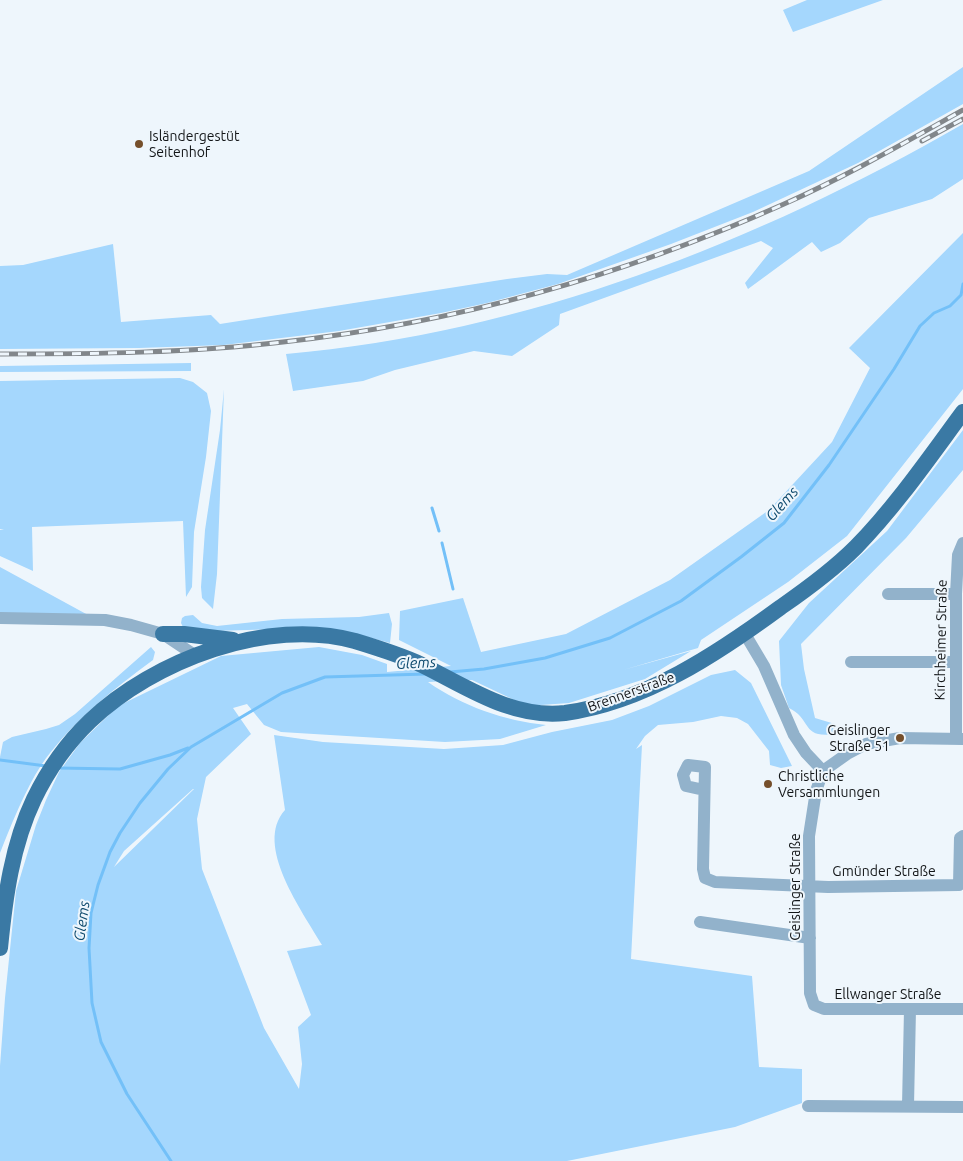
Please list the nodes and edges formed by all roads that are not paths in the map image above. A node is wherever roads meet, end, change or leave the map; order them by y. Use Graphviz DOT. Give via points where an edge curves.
graph roads {
  1 [pos="963,412"];
  2 [pos="963,543"];
  3 [pos="888,594"];
  4 [pos="956,594"];
  5 [pos="0,618"];
  6 [pos="959,629"];
  7 [pos="163,634"];
  8 [pos="745,634"];
  9 [pos="240,641"];
  10 [pos="196,656"];
  11 [pos="851,662"];
  12 [pos="955,662"];
  13 [pos="960,739"];
  14 [pos="823,771"];
  15 [pos="704,790"];
  16 [pos="963,836"];
  17 [pos="809,885"];
  18 [pos="961,885"];
  19 [pos="4,890"];
  20 [pos="700,922"];
  21 [pos="1,924"];
  22 [pos="810,938"];
  23 [pos="0,948"];
  24 [pos="814,1005"];
  25 [pos="910,1009"];
  26 [pos="963,1010"];
  27 [pos="808,1106"];
  28 [pos="908,1106"];
  29 [pos="963,1107"];
  1 -- 8 [label="main road, Brennerstraße" via="905,490 854,550"];
  2 -- 4 [label="street, Kirchheimer Straße" via="958,555"];
  3 -- 4 [label="street"];
  4 -- 6 [label="street, Kirchheimer Straße"];
  5 -- 7 [label="street" via="105,620"];
  6 -- 12 [label="street, Kirchheimer Straße"];
  7 -- 9 [label="main road"];
  7 -- 10 [label="street"];
  8 -- 9 [label="main road, Brennerstraße" via="683,672 630,695 600,706 561,713 537,713 505,706 418,663 350,640 291,635"];
  8 -- 14 [label="street" via="764,666 794,735"];
  9 -- 10 [label="main road, Brennerstraße"];
  10 -- 19 [label="main road, Brennerstraße" via="168,668 113,702 60,756 45,779 23,827"];
  11 -- 12 [label="street"];
  12 -- 13 [label="street, Kirchheimer Straße"];
  13 -- 14 [label="street" via="889,739 866,744"];
  14 -- 17 [label="street, Geislinger Straße" via="816,791 809,836"];
  15 -- 17 [label="street, Gmünder Straße" via="705,878 715,882"];
  16 -- 18 [label="street, Gmünder Straße" via="960,838"];
  17 -- 18 [label="street, Gmünder Straße"];
  17 -- 22 [label="street, Geislinger Straße"];
  19 -- 21 [label="main road, Brennerstraße"];
  20 -- 22 [label="street"];
  21 -- 23 [label="main road, Brennerstraße"];
  22 -- 24 [label="street, Geislinger Straße" via="810,994"];
  24 -- 25 [label="street, Ellwanger Straße" via="824,1009"];
  25 -- 26 [label="street, Ellwanger Straße"];
  25 -- 28 [label="street"];
  27 -- 28 [label="street"];
  28 -- 29 [label="street"];
}
